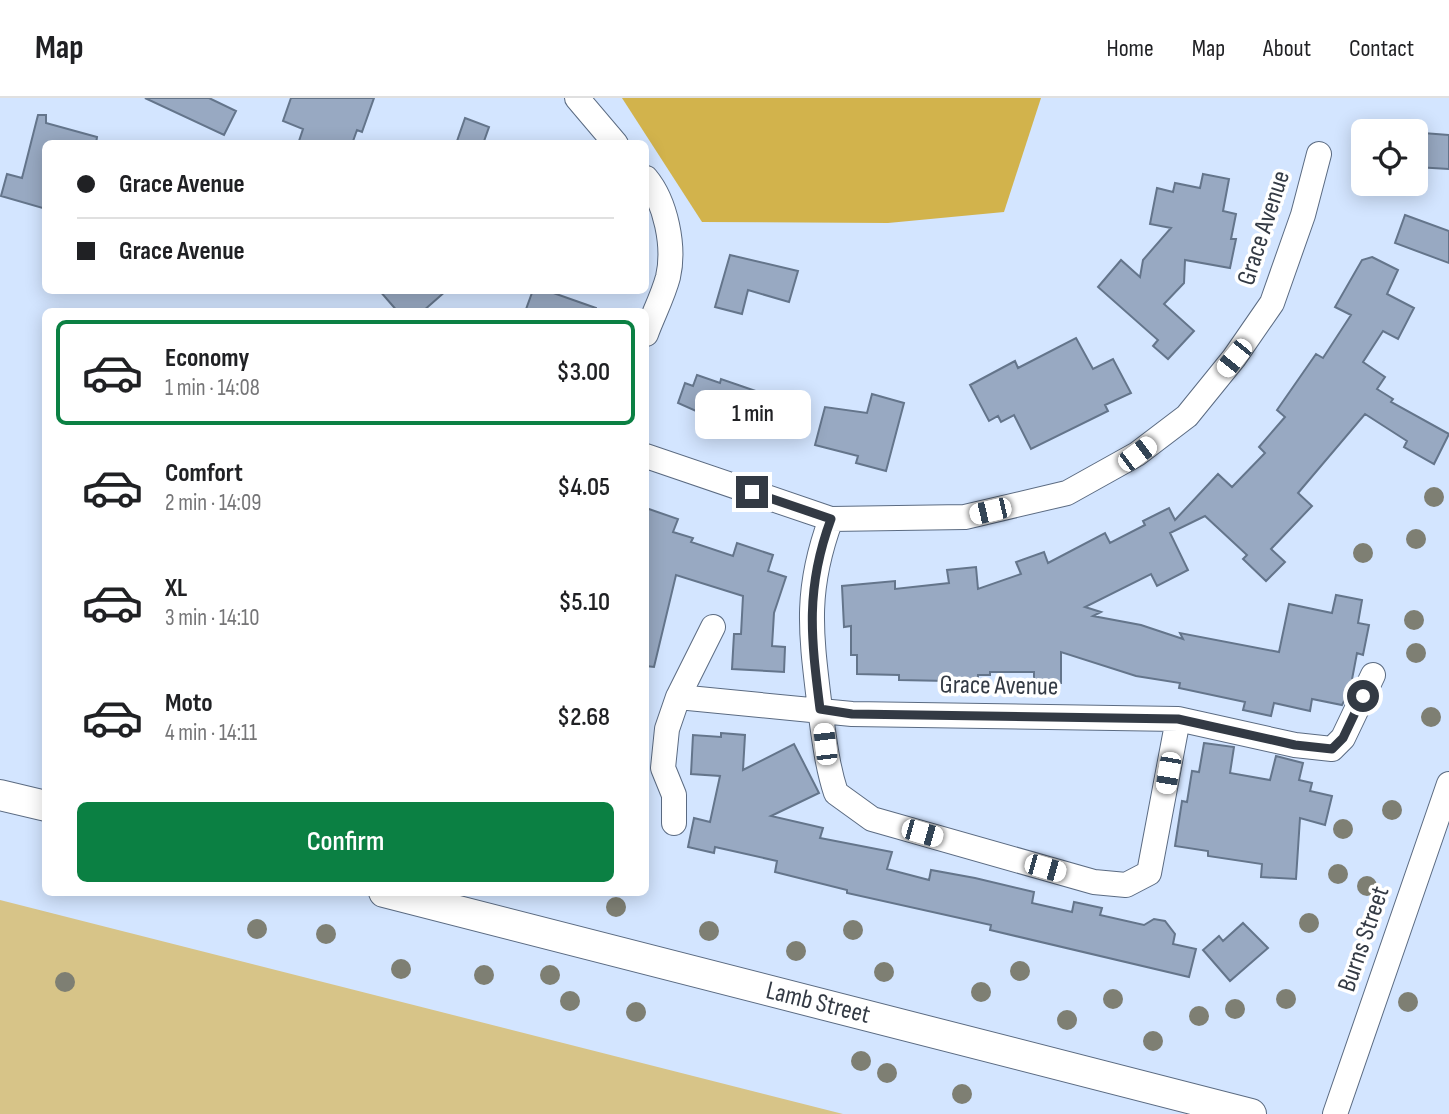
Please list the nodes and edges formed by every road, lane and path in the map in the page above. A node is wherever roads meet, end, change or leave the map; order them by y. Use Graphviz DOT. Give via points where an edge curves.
graph roads {
  1 [pos="577,98"];
  2 [pos="613,140"];
  3 [pos="1319,154"];
  4 [pos="649,181"];
  5 [pos="649,326"];
  6 [pos="649,457"];
  7 [pos="831,519"];
  8 [pos="713,627"];
  9 [pos="1373,675"];
  10 [pos="678,697"];
  11 [pos="820,709"];
  12 [pos="1178,719"];
  13 [pos="1449,784"];
  14 [pos="0,795"];
  15 [pos="42,805"];
  16 [pos="674,823"];
  17 [pos="416,896"];
  18 [pos="448,900"];
  19 [pos="1251,1114"];
  20 [pos="1335,1114"];
  1 -- 2 [label="street"];
  3 -- 7 [label="street, Grace Avenue" via="1272,303 1187,416 1137,454 1067,493 965,517"];
  4 -- 5 [label="street" via="665,218 671,247 668,276"];
  6 -- 7 [label="street, Grace Avenue"];
  7 -- 11 [label="street" via="817,559 811,610"];
  8 -- 10 [label="street"];
  9 -- 12 [label="street, Grace Avenue" via="1343,738 1332,749"];
  10 -- 11 [label="street, Grace Avenue"];
  10 -- 16 [label="street" via="667,729 663,768 674,795"];
  11 -- 12 [label="street, Grace Avenue" via="852,714"];
  11 -- 12 [label="street" via="836,793 872,819 1094,882 1126,885 1149,873"];
  13 -- 20 [label="street, Burns Street"];
  14 -- 15 [label="street"];
  17 -- 18 [label="street, Lamb Street"];
  18 -- 19 [label="street, Lamb Street"];
}
